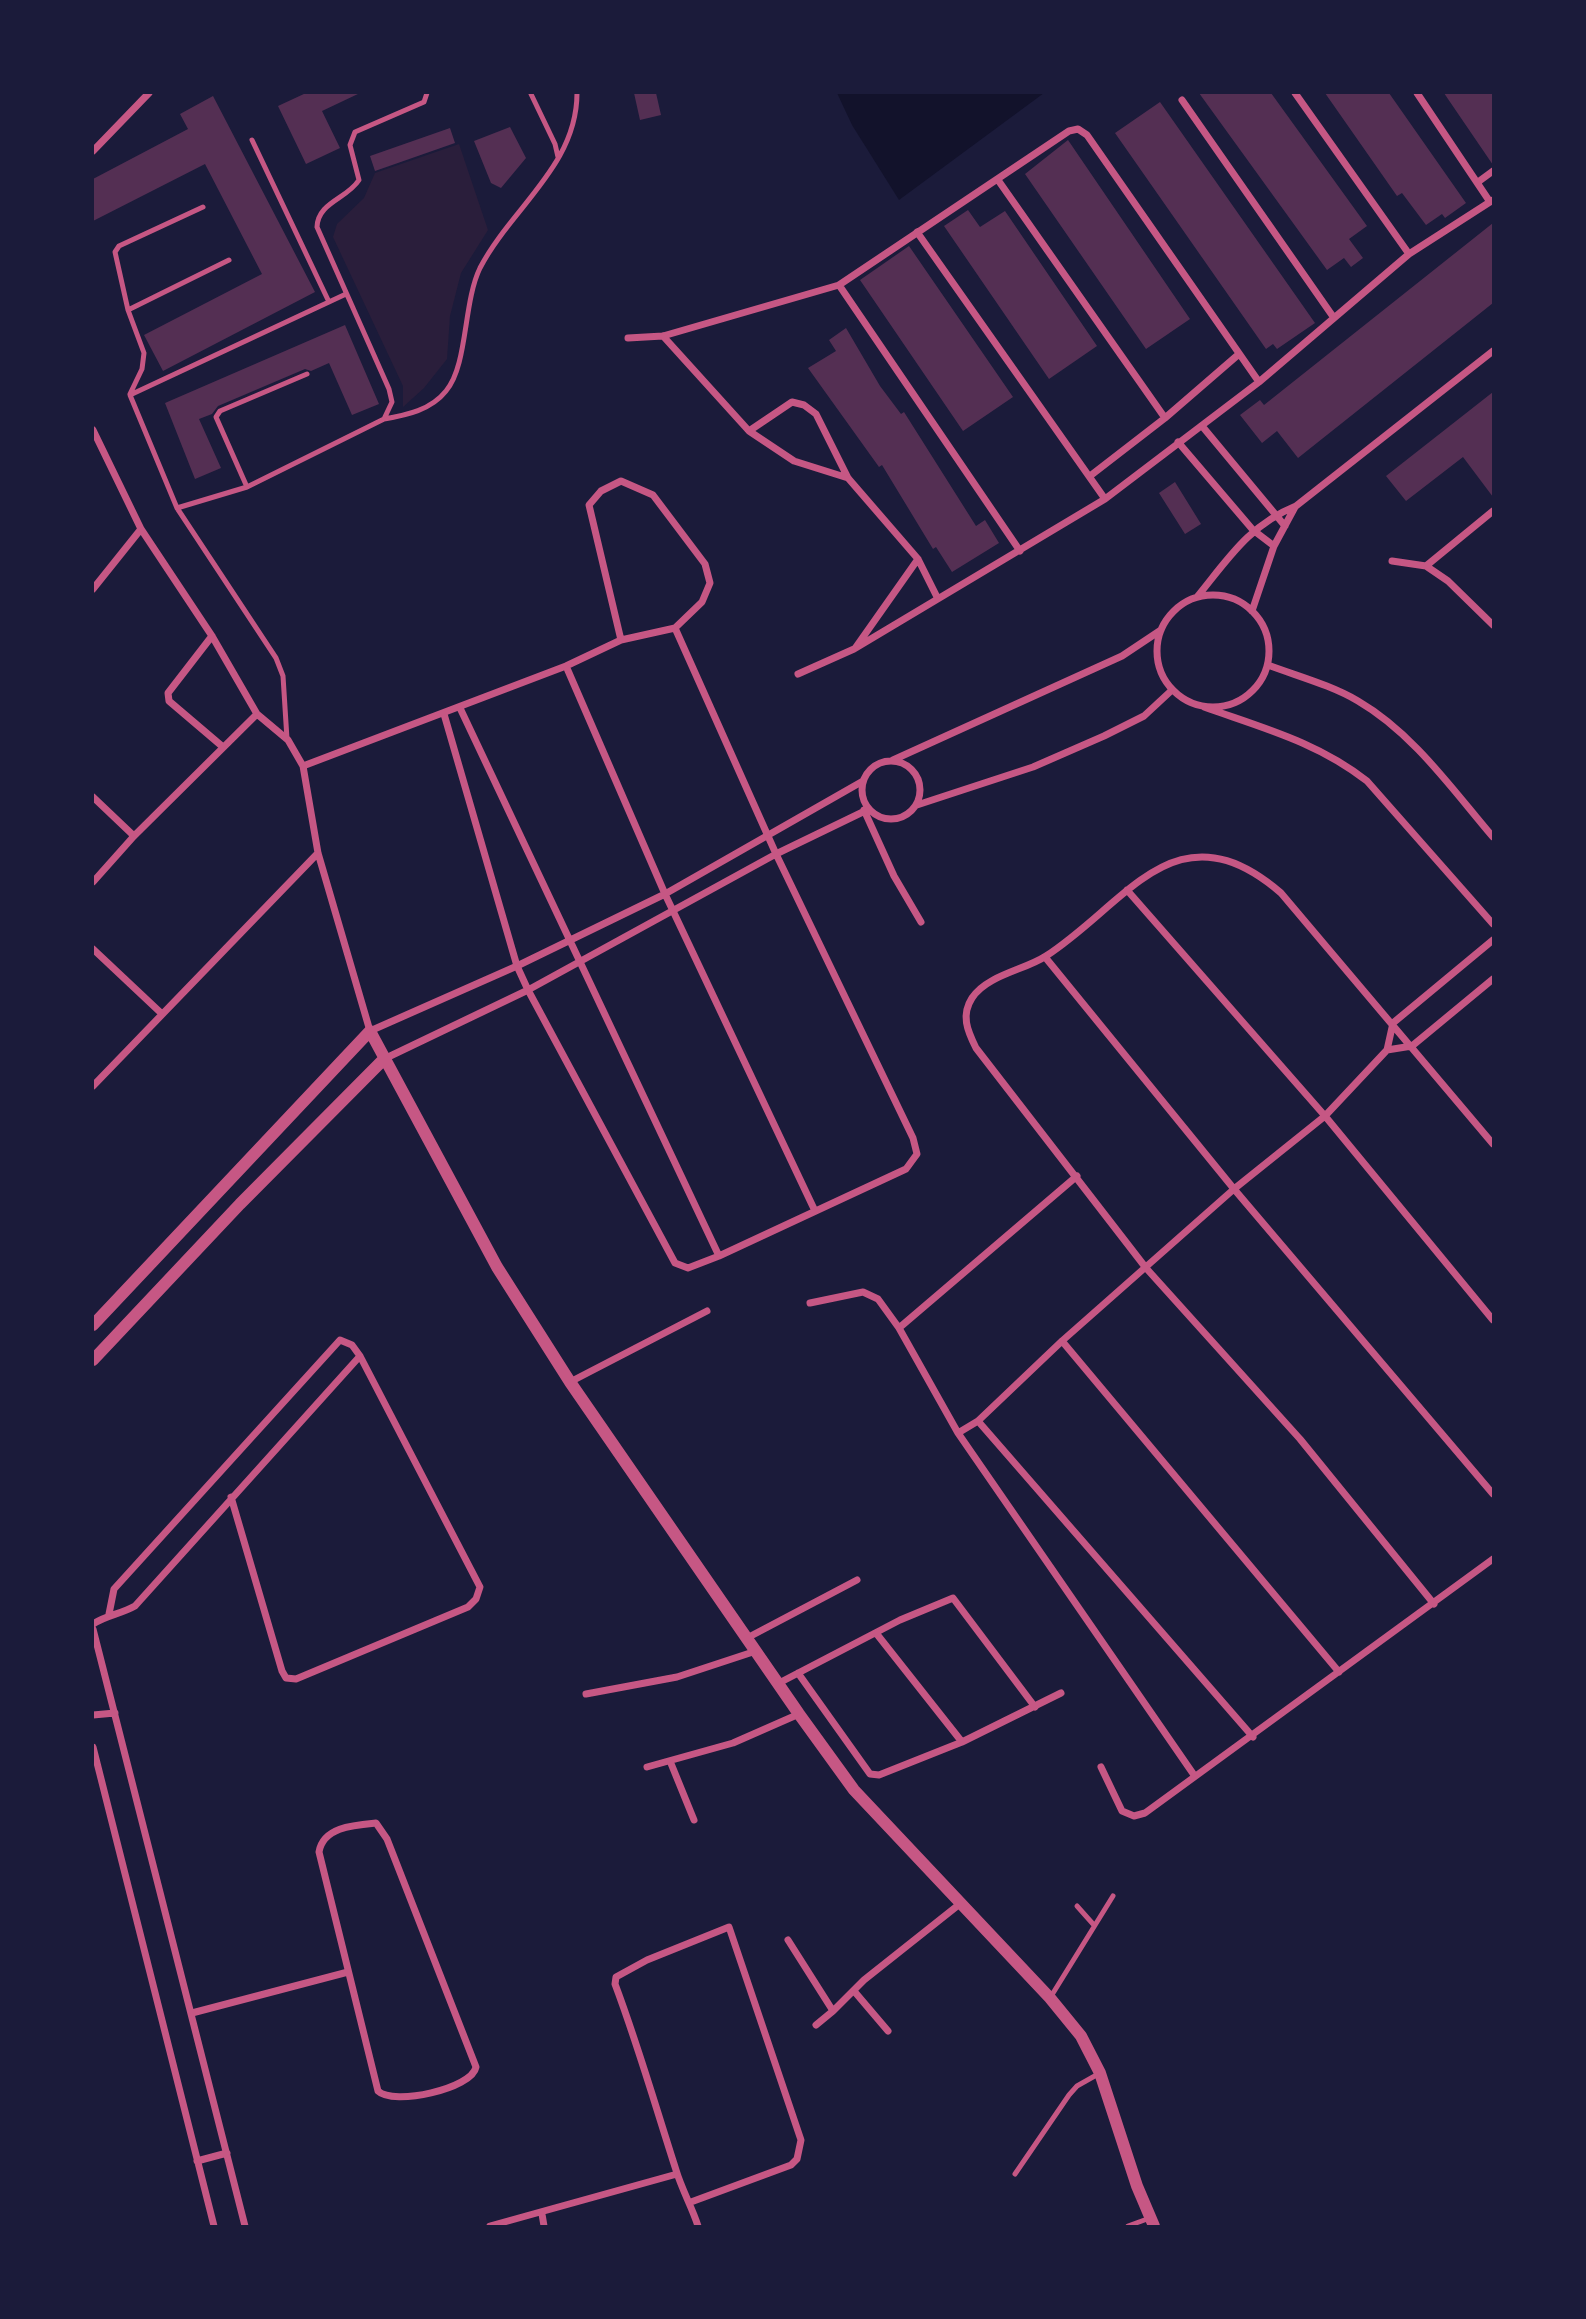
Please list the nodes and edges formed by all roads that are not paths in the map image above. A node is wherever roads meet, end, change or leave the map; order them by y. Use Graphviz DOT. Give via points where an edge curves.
graph roads {
  1 [pos="149,93"];
  2 [pos="427,93"];
  3 [pos="577,93"];
  4 [pos="1295,93"];
  5 [pos="1417,93"];
  6 [pos="531,94"];
  7 [pos="1182,100"];
  8 [pos="252,140"];
  9 [pos="93,151"];
  10 [pos="558,157"];
  11 [pos="1493,171"];
  12 [pos="998,180"];
  13 [pos="1478,182"];
  14 [pos="1492,201"];
  15 [pos="203,207"];
  16 [pos="917,232"];
  17 [pos="1409,254"];
  18 [pos="229,260"];
  19 [pos="839,285"];
  20 [pos="346,294"];
  21 [pos="329,302"];
  22 [pos="128,310"];
  23 [pos="1334,318"];
  24 [pos="663,336"];
  25 [pos="628,338"];
  26 [pos="1493,351"];
  27 [pos="1238,354"];
  28 [pos="307,374"];
  29 [pos="1259,382"];
  30 [pos="130,395"];
  31 [pos="1166,418"];
  32 [pos="384,419"];
  33 [pos="1202,426"];
  34 [pos="749,431"];
  35 [pos="93,433"];
  36 [pos="1178,442"];
  37 [pos="1090,476"];
  38 [pos="848,478"];
  39 [pos="247,487"];
  40 [pos="1105,499"];
  41 [pos="1296,506"];
  42 [pos="177,508"];
  43 [pos="1493,511"];
  44 [pos="1274,515"];
  45 [pos="1285,526"];
  46 [pos="141,529"];
  47 [pos="1252,530"];
  48 [pos="1274,546"];
  49 [pos="1020,551"];
  50 [pos="918,559"];
  51 [pos="1392,561"];
  52 [pos="1426,566"];
  53 [pos="93,589"];
  54 [pos="937,597"];
  55 [pos="1197,597"];
  56 [pos="1252,611"];
  57 [pos="1493,625"];
  58 [pos="675,628"];
  59 [pos="1161,630"];
  60 [pos="212,636"];
  61 [pos="621,640"];
  62 [pos="853,649"];
  63 [pos="1268,665"];
  64 [pos="566,666"];
  65 [pos="798,674"];
  66 [pos="1172,690"];
  67 [pos="1204,707"];
  68 [pos="460,708"];
  69 [pos="257,714"];
  70 [pos="444,714"];
  71 [pos="288,740"];
  72 [pos="223,747"];
  73 [pos="893,760"];
  74 [pos="303,766"];
  75 [pos="863,781"];
  76 [pos="93,797"];
  77 [pos="916,805"];
  78 [pos="867,809"];
  79 [pos="134,836"];
  80 [pos="768,836"];
  81 [pos="1493,837"];
  82 [pos="318,853"];
  83 [pos="776,854"];
  84 [pos="93,882"];
  85 [pos="1127,890"];
  86 [pos="665,894"];
  87 [pos="675,910"];
  88 [pos="921,922"];
  89 [pos="1493,924"];
  90 [pos="570,940"];
  91 [pos="1493,940"];
  92 [pos="93,949"];
  93 [pos="1045,957"];
  94 [pos="579,960"];
  95 [pos="517,967"];
  96 [pos="1493,979"];
  97 [pos="528,990"];
  98 [pos="160,1013"];
  99 [pos="1393,1023"];
  100 [pos="370,1031"];
  101 [pos="1412,1046"];
  102 [pos="1387,1050"];
  103 [pos="384,1059"];
  104 [pos="93,1086"];
  105 [pos="1325,1116"];
  106 [pos="1493,1143"];
  107 [pos="1077,1176"];
  108 [pos="221,1188"];
  109 [pos="1234,1189"];
  110 [pos="240,1204"];
  111 [pos="815,1211"];
  112 [pos="719,1256"];
  113 [pos="1146,1268"];
  114 [pos="810,1303"];
  115 [pos="708,1311"];
  116 [pos="1493,1320"];
  117 [pos="93,1325"];
  118 [pos="898,1328"];
  119 [pos="1062,1341"];
  120 [pos="360,1356"];
  121 [pos="93,1360"];
  122 [pos="570,1382"];
  123 [pos="978,1421"];
  124 [pos="958,1433"];
  125 [pos="1493,1494"];
  126 [pos="231,1497"];
  127 [pos="1493,1559"];
  128 [pos="857,1580"];
  129 [pos="1434,1604"];
  130 [pos="109,1614"];
  131 [pos="93,1626"];
  132 [pos="876,1633"];
  133 [pos="747,1638"];
  134 [pos="755,1651"];
  135 [pos="1339,1672"];
  136 [pos="798,1673"];
  137 [pos="779,1683"];
  138 [pos="586,1693"];
  139 [pos="1060,1693"];
  140 [pos="1035,1707"];
  141 [pos="115,1713"];
  142 [pos="799,1714"];
  143 [pos="93,1715"];
  144 [pos="1253,1737"];
  145 [pos="962,1742"];
  146 [pos="93,1747"];
  147 [pos="670,1761"];
  148 [pos="646,1767"];
  149 [pos="1101,1767"];
  150 [pos="1194,1775"];
  151 [pos="694,1820"];
  152 [pos="1112,1896"];
  153 [pos="961,1903"];
  154 [pos="1077,1906"];
  155 [pos="1093,1924"];
  156 [pos="788,1940"];
  157 [pos="348,1972"];
  158 [pos="854,1991"];
  159 [pos="1050,1998"];
  160 [pos="833,2011"];
  161 [pos="192,2013"];
  162 [pos="816,2025"];
  163 [pos="888,2031"];
  164 [pos="1100,2073"];
  165 [pos="227,2153"];
  166 [pos="197,2161"];
  167 [pos="677,2174"];
  168 [pos="1015,2174"];
  169 [pos="691,2202"];
  170 [pos="542,2214"];
  171 [pos="1152,2222"];
  172 [pos="214,2226"];
  173 [pos="245,2226"];
  174 [pos="490,2226"];
  175 [pos="544,2226"];
  176 [pos="698,2226"];
  177 [pos="1128,2226"];
  1 -- 9 [label="street"];
  2 -- 20 [label="lane" via="424,102 355,132 350,145 359,180 352,191 317,216 317,227"];
  3 -- 10 [label="lane" via="574,125"];
  4 -- 17 [label="street"];
  5 -- 13 [label="street"];
  6 -- 10 [label="lane"];
  7 -- 23 [label="street"];
  8 -- 21 [label="lane"];
  10 -- 32 [label="lane" via="480,268 467,308 458,367 447,390 429,405"];
  11 -- 13 [label="street"];
  12 -- 16 [label="street"];
  12 -- 27 [label="street" via="1069,131 1078,129 1087,135"];
  12 -- 31 [label="street"];
  13 -- 14 [label="street"];
  14 -- 17 [label="street"];
  15 -- 22 [label="lane" via="119,246 115,252"];
  16 -- 19 [label="street"];
  16 -- 37 [label="street"];
  17 -- 23 [label="street"];
  18 -- 22 [label="lane"];
  19 -- 24 [label="street"];
  19 -- 49 [label="street"];
  20 -- 21 [label="lane"];
  20 -- 32 [label="lane" via="389,389 392,402"];
  21 -- 30 [label="lane"];
  22 -- 30 [label="lane" via="144,360"];
  23 -- 29 [label="street"];
  24 -- 25 [label="street"];
  24 -- 34 [label="street"];
  26 -- 41 [label="street"];
  27 -- 29 [label="street"];
  27 -- 31 [label="street"];
  28 -- 39 [label="lane" via="220,411 216,417"];
  29 -- 33 [label="street"];
  30 -- 42 [label="lane"];
  31 -- 37 [label="street"];
  32 -- 39 [label="lane"];
  33 -- 36 [label="street"];
  33 -- 44 [label="street"];
  34 -- 38 [label="street" via="794,461"];
  34 -- 38 [label="street" via="792,402 803,405 816,414"];
  35 -- 46 [label="street"];
  36 -- 40 [label="street"];
  36 -- 47 [label="street"];
  37 -- 40 [label="street"];
  38 -- 50 [label="street"];
  39 -- 42 [label="lane"];
  40 -- 49 [label="street"];
  41 -- 44 [label="street"];
  41 -- 45 [label="street"];
  42 -- 71 [label="lane" via="276,658 283,676"];
  43 -- 52 [label="street"];
  44 -- 45 [label="street"];
  44 -- 47 [label="street"];
  45 -- 48 [label="street"];
  46 -- 53 [label="street"];
  46 -- 60 [label="street"];
  47 -- 48 [label="street"];
  47 -- 55 [label="street"];
  48 -- 56 [label="street"];
  49 -- 54 [label="street"];
  50 -- 54 [label="street"];
  50 -- 62 [label="street"];
  51 -- 52 [label="street"];
  52 -- 57 [label="street"];
  54 -- 62 [label="street"];
  55 -- 56 [label="street" via="1229,597"];
  55 -- 59 [label="street" via="1181,605"];
  56 -- 63 [label="street" via="1269,642"];
  58 -- 61 [label="street"];
  58 -- 61 [label="street" via="702,602 710,583 705,564 653,495 621,481 601,491 589,505"];
  58 -- 80 [label="street"];
  59 -- 66 [label="street" via="1158,661"];
  59 -- 73 [label="street" via="1122,656"];
  60 -- 69 [label="street"];
  60 -- 72 [label="street" via="168,692 169,701"];
  61 -- 64 [label="street"];
  62 -- 65 [label="street"];
  63 -- 67 [label="street" via="1251,694 1237,703"];
  63 -- 81 [label="street" via="1355,699 1375,712 1407,739"];
  64 -- 68 [label="street"];
  64 -- 86 [label="street"];
  66 -- 67 [label="street"];
  66 -- 77 [label="street" via="1144,716 1104,736 1033,766"];
  67 -- 89 [label="street" via="1312,746 1367,781"];
  68 -- 70 [label="street"];
  68 -- 90 [label="street"];
  69 -- 71 [label="street"];
  69 -- 72 [label="street"];
  70 -- 74 [label="street"];
  70 -- 95 [label="street"];
  71 -- 74 [label="street"];
  72 -- 79 [label="street"];
  73 -- 75 [label="street" via="875,765"];
  73 -- 77 [label="street" via="917,776 921,786"];
  74 -- 82 [label="street"];
  75 -- 78 [label="street"];
  75 -- 80 [label="street"];
  76 -- 79 [label="street"];
  77 -- 78 [label="street" via="894,819"];
  78 -- 83 [label="street"];
  78 -- 88 [label="street" via="894,876"];
  79 -- 84 [label="street"];
  80 -- 83 [label="street"];
  80 -- 86 [label="street"];
  82 -- 98 [label="street"];
  82 -- 100 [label="street"];
  83 -- 87 [label="street"];
  83 -- 111 [label="street" via="918,1154 906,1169"];
  85 -- 93 [label="street"];
  85 -- 99 [label="street" via="1156,868 1180,858 1219,859 1260,875 1281,893"];
  85 -- 105 [label="street"];
  86 -- 87 [label="street"];
  86 -- 90 [label="street"];
  87 -- 94 [label="street"];
  87 -- 111 [label="street"];
  90 -- 94 [label="street"];
  90 -- 95 [label="street"];
  91 -- 99 [label="street"];
  92 -- 98 [label="street"];
  93 -- 107 [label="street" via="974,995 966,1010 967,1029 975,1048"];
  93 -- 109 [label="street"];
  94 -- 97 [label="street"];
  94 -- 112 [label="street"];
  95 -- 97 [label="street"];
  95 -- 100 [label="street"];
  96 -- 101 [label="street"];
  97 -- 103 [label="street"];
  97 -- 112 [label="street" via="675,1263 688,1268"];
  98 -- 104 [label="street"];
  99 -- 101 [label="street"];
  99 -- 102 [label="street"];
  100 -- 103 [label="street"];
  100 -- 108 [label="street"];
  101 -- 102 [label="street"];
  101 -- 106 [label="street"];
  102 -- 105 [label="street"];
  103 -- 110 [label="street"];
  103 -- 122 [label="street" via="497,1267"];
  105 -- 109 [label="street"];
  105 -- 116 [label="street"];
  107 -- 113 [label="street"];
  107 -- 118 [label="street"];
  108 -- 110 [label="street"];
  108 -- 117 [label="street"];
  109 -- 113 [label="street"];
  109 -- 125 [label="street"];
  110 -- 121 [label="street"];
  111 -- 112 [label="street"];
  113 -- 119 [label="street"];
  113 -- 129 [label="street" via="1300,1439"];
  114 -- 118 [label="street" via="871,1294"];
  115 -- 122 [label="street"];
  118 -- 124 [label="street"];
  119 -- 123 [label="street"];
  119 -- 135 [label="street"];
  120 -- 126 [label="street"];
  120 -- 126 [label="street" via="480,1587 476,1599 468,1607 296,1679 286,1678"];
  120 -- 130 [label="street" via="352,1345 340,1340 114,1589"];
  122 -- 133 [label="street"];
  123 -- 124 [label="street"];
  123 -- 144 [label="street"];
  124 -- 150 [label="street"];
  126 -- 130 [label="street" via="135,1606"];
  127 -- 129 [label="street"];
  128 -- 133 [label="street"];
  129 -- 135 [label="street"];
  130 -- 131 [label="street"];
  131 -- 141 [label="street"];
  132 -- 136 [label="street"];
  132 -- 140 [label="street" via="953,1598"];
  132 -- 145 [label="street"];
  133 -- 134 [label="street"];
  134 -- 137 [label="street"];
  134 -- 138 [label="street" via="677,1677"];
  135 -- 144 [label="street"];
  136 -- 137 [label="street"];
  136 -- 145 [label="street" via="870,1774 889,1773"];
  137 -- 142 [label="street"];
  139 -- 140 [label="street"];
  140 -- 145 [label="street"];
  141 -- 143 [label="street"];
  141 -- 161 [label="street"];
  142 -- 147 [label="street" via="733,1743"];
  142 -- 153 [label="street" via="854,1790"];
  144 -- 150 [label="street"];
  146 -- 166 [label="street"];
  147 -- 148 [label="street"];
  147 -- 151 [label="street"];
  149 -- 150 [label="street" via="1122,1811 1134,1816"];
  152 -- 155 [label="lane"];
  153 -- 158 [label="street"];
  153 -- 159 [label="street"];
  154 -- 155 [label="lane"];
  155 -- 159 [label="lane"];
  156 -- 160 [label="street"];
  157 -- 157 [label="street" via="382,2095 429,2094 475,2075 476,2067 387,1839 376,1823 337,1831 321,1841 319,1852"];
  157 -- 161 [label="street"];
  158 -- 160 [label="street"];
  158 -- 163 [label="street"];
  159 -- 164 [label="street" via="1081,2036"];
  160 -- 162 [label="street"];
  161 -- 165 [label="street"];
  164 -- 168 [label="lane" via="1069,2095"];
  164 -- 171 [label="street"];
  165 -- 166 [label="street"];
  165 -- 173 [label="street"];
  166 -- 172 [label="street"];
  167 -- 169 [label="street"];
  167 -- 169 [label="street" via="616,1977 729,1927 776,2060 801,2140 800,2150 791,2165"];
  167 -- 170 [label="street"];
  169 -- 176 [label="street"];
  170 -- 174 [label="street"];
  170 -- 175 [label="street"];
  171 -- 177 [label="lane"];
}
